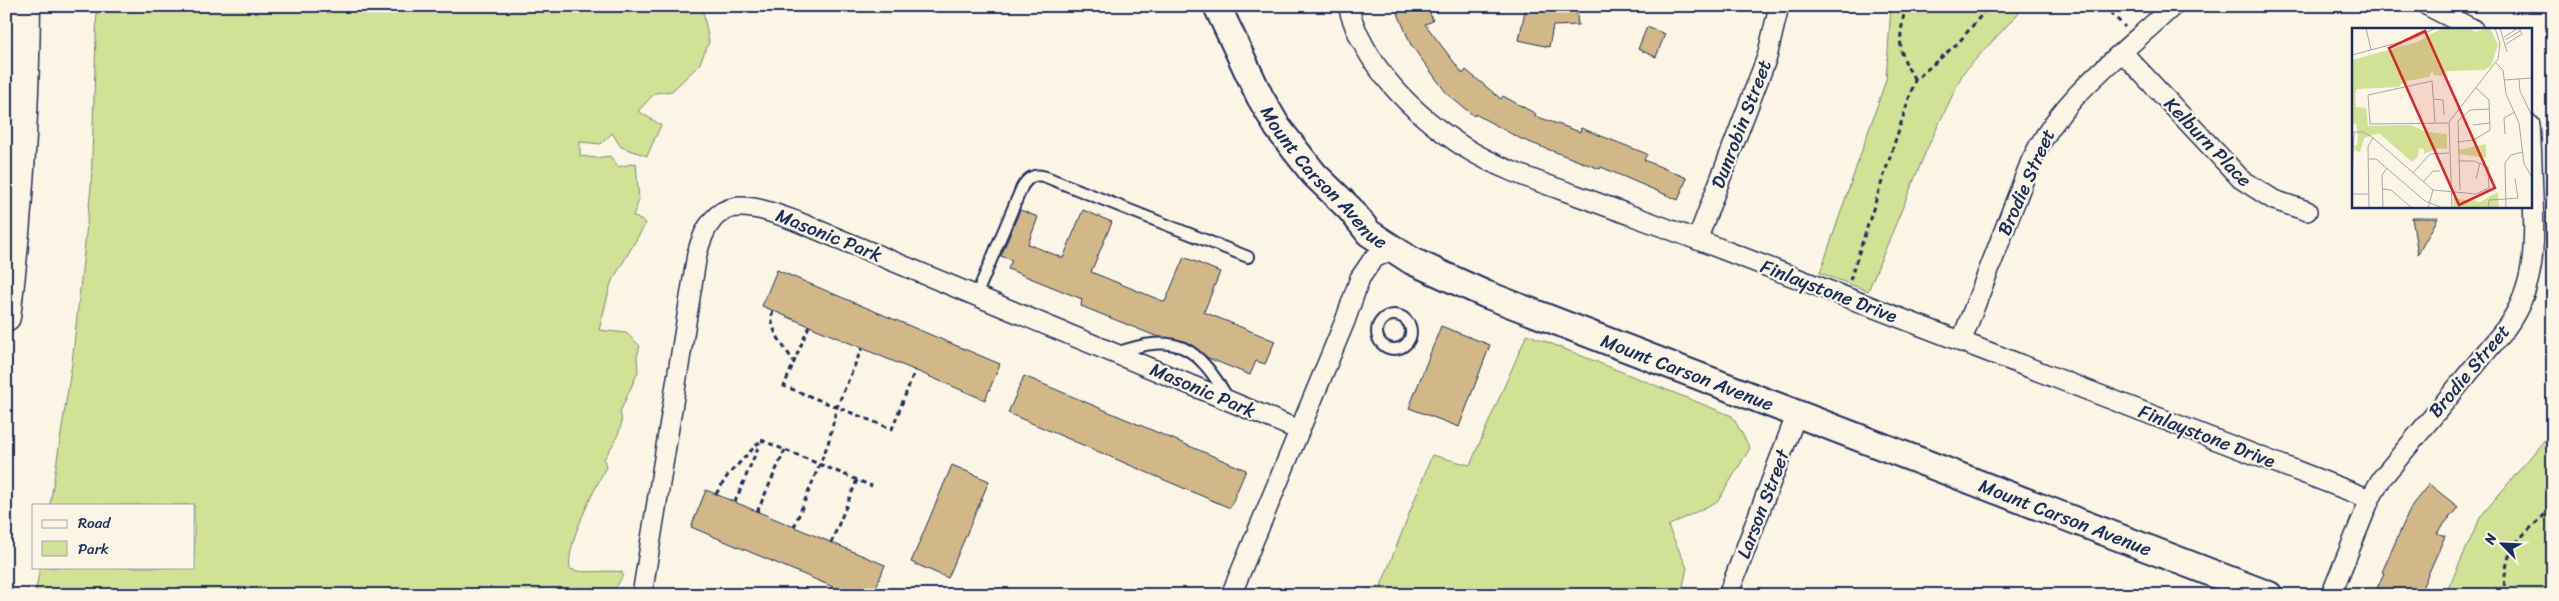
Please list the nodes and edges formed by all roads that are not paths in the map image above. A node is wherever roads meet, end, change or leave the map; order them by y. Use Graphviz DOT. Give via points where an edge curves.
graph roads {
  1 [pos="26,6"];
  2 [pos="1218,6"];
  3 [pos="1348,6"];
  4 [pos="1779,6"];
  5 [pos="2173,6"];
  6 [pos="2428,6"];
  7 [pos="2471,28"];
  8 [pos="2130,47"];
  9 [pos="2532,173"];
  10 [pos="2307,211"];
  11 [pos="1697,240"];
  12 [pos="1392,248"];
  13 [pos="1248,256"];
  14 [pos="976,296"];
  15 [pos="6,317"];
  16 [pos="1961,342"];
  17 [pos="1115,354"];
  18 [pos="1230,401"];
  19 [pos="1797,413"];
  20 [pos="1299,430"];
  21 [pos="2370,499"];
  22 [pos="642,595"];
  23 [pos="1231,595"];
  24 [pos="1728,595"];
  25 [pos="2269,595"];
  26 [pos="2331,595"];
  1 -- 15 [label="main road" via="25,100 16,236"];
  2 -- 12 [label="main road, Mount Carson Avenue" via="1260,97 1296,152 1369,233"];
  3 -- 11 [label="street, Finlaystone Drive" via="1370,56 1390,83 1410,105 1466,149 1533,180"];
  4 -- 11 [label="street, Dunrobin Street" via="1767,57"];
  5 -- 8 [label="street, Brodie Street"];
  6 -- 7 [label="street"];
  8 -- 10 [label="street, Kelburn Place" via="2241,179 2274,200"];
  8 -- 16 [label="street, Brodie Street" via="2068,103 2045,134 2031,161"];
  9 -- 21 [label="street, Brodie Street" via="2535,244 2531,274 2521,303 2506,328 2390,467"];
  11 -- 16 [label="street, Finlaystone Drive"];
  12 -- 19 [label="main road, Mount Carson Avenue" via="1486,294"];
  12 -- 20 [label="street" via="1373,259 1360,278"];
  13 -- 14 [label="lane" via="1037,175 1022,187"];
  14 -- 17 [label="street, Masonic Park"];
  14 -- 22 [label="street, Masonic Park" via="767,211 741,207 715,216 704,230 697,254"];
  16 -- 21 [label="street, Finlaystone Drive"];
  17 -- 18 [label="street, Masonic Park"];
  17 -- 18 [label="lane" via="1157,342 1186,350 1203,360"];
  18 -- 20 [label="street, Masonic Park"];
  19 -- 24 [label="street, Larson Street"];
  19 -- 25 [label="main road, Mount Carson Avenue"];
  20 -- 23 [label="street"];
  21 -- 26 [label="street, Brodie Street"];
}
